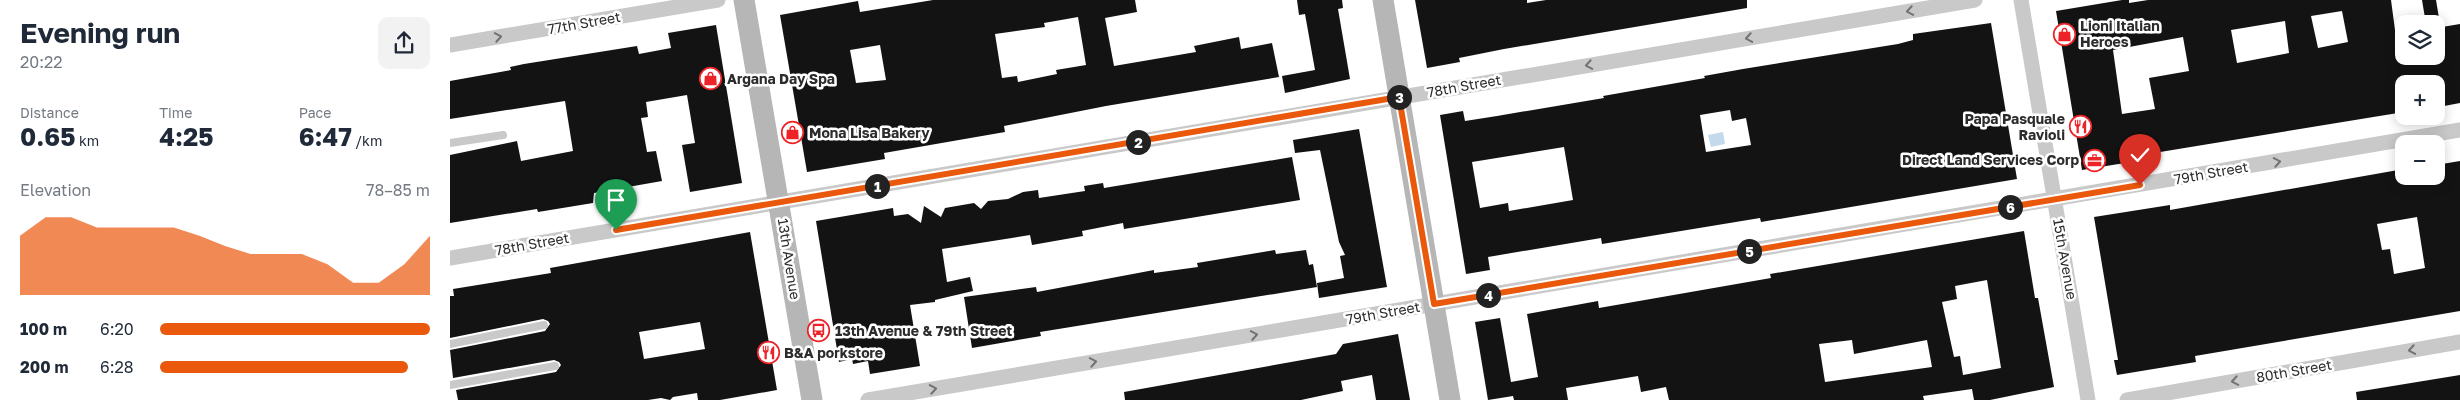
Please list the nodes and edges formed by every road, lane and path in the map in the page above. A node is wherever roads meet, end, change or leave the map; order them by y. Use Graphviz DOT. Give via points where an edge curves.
graph roads {
  1 [pos="718,0"];
  2 [pos="744,0"];
  3 [pos="1382,0"];
  4 [pos="1975,0"];
  5 [pos="2021,0"];
  6 [pos="450,45"];
  7 [pos="1399,97"];
  8 [pos="2460,130"];
  9 [pos="503,135"];
  10 [pos="450,143"];
  11 [pos="2055,200"];
  12 [pos="779,202"];
  13 [pos="450,258"];
  14 [pos="1434,304"];
  15 [pos="544,325"];
  16 [pos="2460,342"];
  17 [pos="450,344"];
  18 [pos="555,366"];
  19 [pos="450,385"];
  20 [pos="812,400"];
  21 [pos="868,400"];
  22 [pos="1450,400"];
  23 [pos="2088,400"];
  24 [pos="2127,400"];
  6 -- 1 [label="street, 77th Street, one-way"];
  2 -- 12 [label="main road, 13th Avenue"];
  3 -- 7 [label="main road"];
  4 -- 7 [label="street, 78th Street, one-way"];
  5 -- 11 [label="street, 15th Avenue"];
  7 -- 12 [label="street, 78th Street"];
  7 -- 14 [label="main road"];
  11 -- 8 [label="street, 79th Street, one-way"];
  9 -- 10 [label="lane"];
  11 -- 14 [label="street, 79th Street"];
  11 -- 23 [label="street, 15th Avenue"];
  12 -- 13 [label="street, 78th Street"];
  12 -- 20 [label="main road, 13th Avenue"];
  21 -- 14 [label="street, 79th Street, one-way"];
  14 -- 22 [label="main road"];
  15 -- 17 [label="lane"];
  16 -- 24 [label="street, 80th Street, one-way"];
  18 -- 19 [label="lane"];
}
